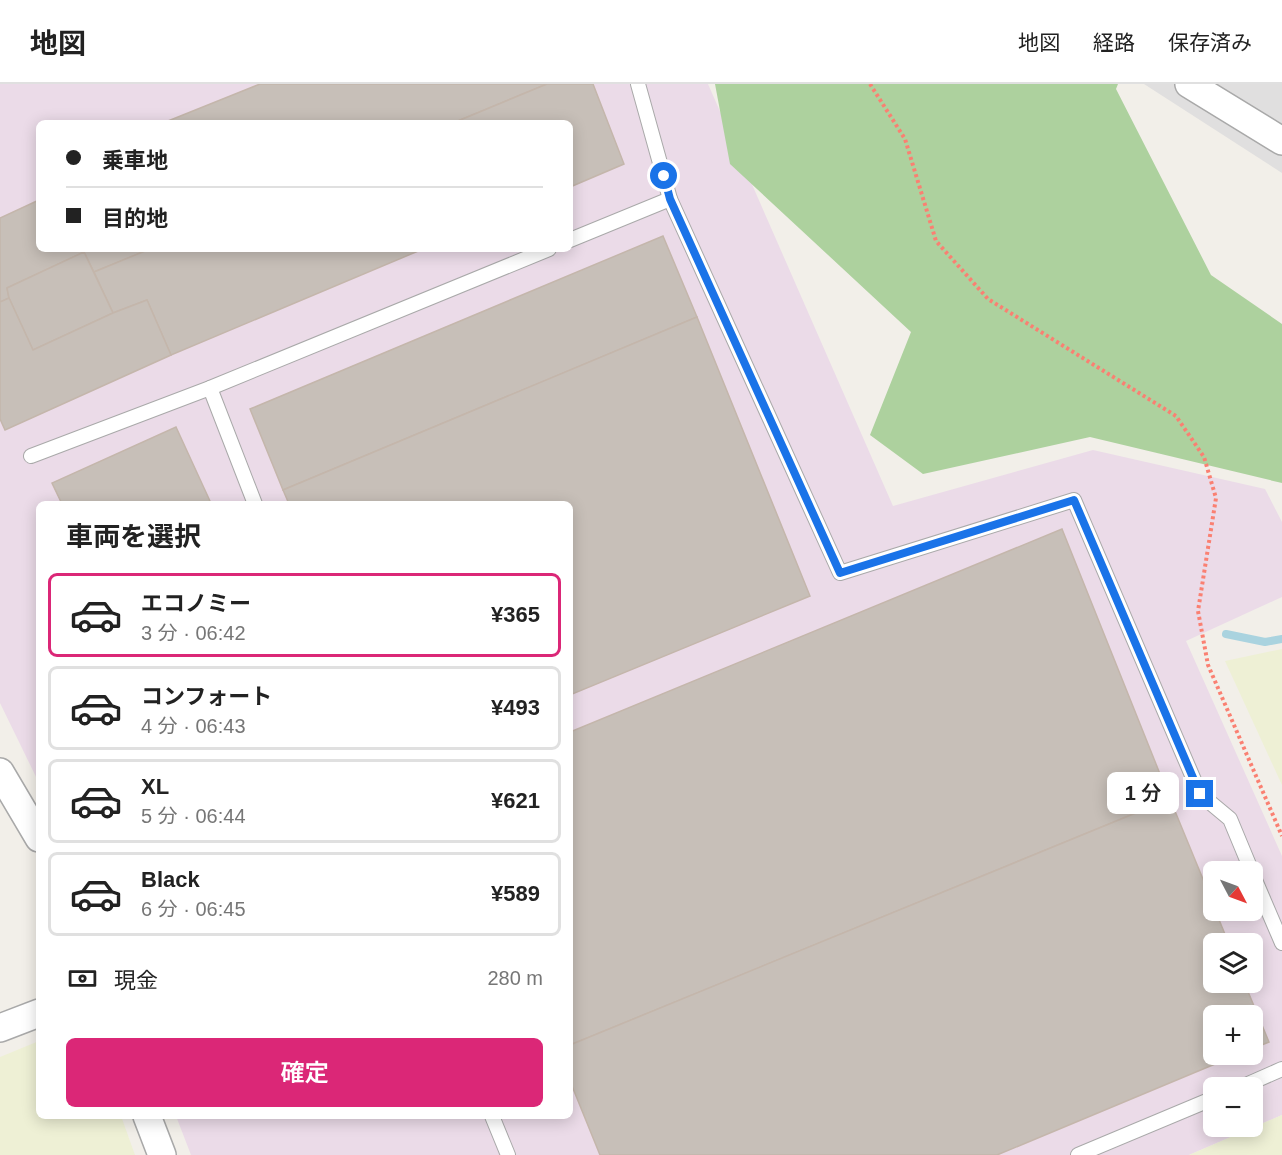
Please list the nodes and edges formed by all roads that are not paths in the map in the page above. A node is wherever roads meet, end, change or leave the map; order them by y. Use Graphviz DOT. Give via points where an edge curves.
graph roads {
  1 [pos="638,84"];
  2 [pos="1190,84"];
  3 [pos="1282,141"];
  4 [pos="670,199"];
  5 [pos="573,239"];
  6 [pos="542,252"];
  7 [pos="210,388"];
  8 [pos="31,456"];
  9 [pos="254,501"];
  10 [pos="0,772"];
  11 [pos="36,833"];
  12 [pos="1247,861"];
  13 [pos="1263,898"];
  14 [pos="1282,944"];
  15 [pos="36,1014"];
  16 [pos="0,1028"];
  17 [pos="1282,1069"];
  18 [pos="1263,1077"];
  19 [pos="1203,1103"];
  20 [pos="148,1119"];
  21 [pos="493,1119"];
  22 [pos="162,1155"];
  23 [pos="508,1155"];
  24 [pos="1078,1155"];
  1 -- 4 [label="lane"];
  2 -- 3 [label="street"];
  4 -- 5 [label="lane"];
  4 -- 12 [label="lane" via="840,573 1074,500 1200,794 1230,819"];
  6 -- 7 [label="lane"];
  7 -- 8 [label="lane"];
  7 -- 9 [label="lane"];
  10 -- 11 [label="street"];
  13 -- 14 [label="lane"];
  15 -- 16 [label="street"];
  17 -- 18 [label="lane"];
  19 -- 24 [label="lane"];
  20 -- 22 [label="street"];
  21 -- 23 [label="lane"];
}
